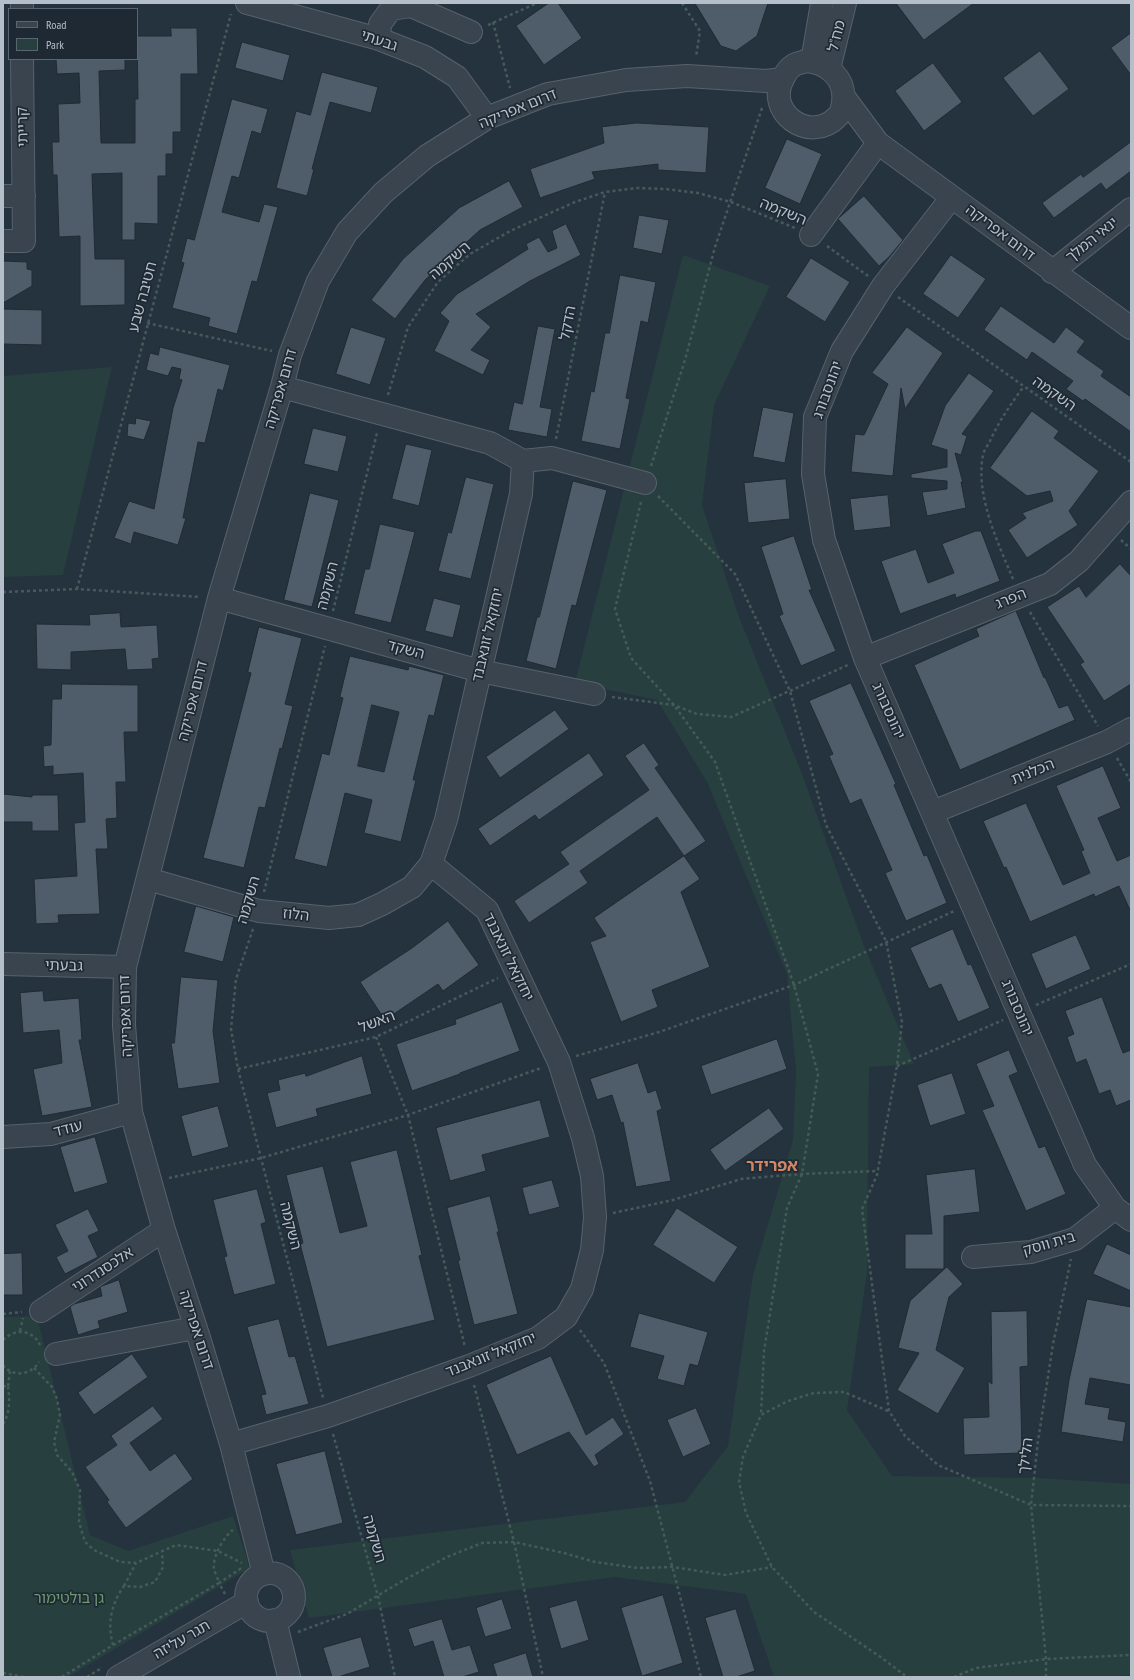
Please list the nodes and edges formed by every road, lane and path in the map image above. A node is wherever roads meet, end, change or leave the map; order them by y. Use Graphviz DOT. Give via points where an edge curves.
graph roads {
  1 [pos="537,3"];
  2 [pos="682,3"];
  3 [pos="822,3"];
  4 [pos="845,3"];
  5 [pos="239,7"];
  6 [pos="493,22"];
  7 [pos="470,32"];
  8 [pos="379,39"];
  9 [pos="22,60"];
  10 [pos="821,66"];
  11 [pos="700,69"];
  12 [pos="782,79"];
  13 [pos="510,89"];
  14 [pos="844,97"];
  15 [pos="771,102"];
  16 [pos="487,118"];
  17 [pos="832,123"];
  18 [pos="875,139"];
  19 [pos="605,192"];
  20 [pos="3,196"];
  21 [pos="24,196"];
  22 [pos="952,197"];
  23 [pos="731,202"];
  24 [pos="1131,209"];
  25 [pos="811,235"];
  26 [pos="3,241"];
  27 [pos="1052,272"];
  28 [pos="883,286"];
  29 [pos="147,323"];
  30 [pos="1131,328"];
  31 [pos="290,355"];
  32 [pos="282,387"];
  33 [pos="382,413"];
  34 [pos="552,458"];
  35 [pos="523,461"];
  36 [pos="1131,462"];
  37 [pos="645,482"];
  38 [pos="1131,502"];
  39 [pos="78,589"];
  40 [pos="3,592"];
  41 [pos="219,598"];
  42 [pos="329,629"];
  43 [pos="865,658"];
  44 [pos="480,671"];
  45 [pos="790,691"];
  46 [pos="594,694"];
  47 [pos="674,705"];
  48 [pos="1131,729"];
  49 [pos="933,812"];
  50 [pos="431,864"];
  51 [pos="148,879"];
  52 [pos="259,911"];
  53 [pos="3,964"];
  54 [pos="125,967"];
  55 [pos="516,970"];
  56 [pos="238,1069"];
  57 [pos="131,1112"];
  58 [pos="3,1137"];
  59 [pos="878,1171"];
  60 [pos="802,1174"];
  61 [pos="1123,1214"];
  62 [pos="595,1217"];
  63 [pos="164,1230"];
  64 [pos="1075,1239"];
  65 [pos="973,1257"];
  66 [pos="33,1312"];
  67 [pos="566,1317"];
  68 [pos="195,1328"];
  69 [pos="20,1331"];
  70 [pos="3,1340"];
  71 [pos="46,1352"];
  72 [pos="3,1365"];
  73 [pos="34,1368"];
  74 [pos="10,1371"];
  75 [pos="3,1386"];
  76 [pos="8,1387"];
  77 [pos="888,1411"];
  78 [pos="761,1415"];
  79 [pos="328,1416"];
  80 [pos="3,1424"];
  81 [pos="231,1444"];
  82 [pos="1031,1505"];
  83 [pos="1131,1506"];
  84 [pos="251,1523"];
  85 [pos="218,1551"];
  86 [pos="162,1552"];
  87 [pos="136,1563"];
  88 [pos="673,1567"];
  89 [pos="772,1567"];
  90 [pos="264,1574"];
  91 [pos="219,1584"];
  92 [pos="124,1586"];
  93 [pos="226,1595"];
  94 [pos="378,1596"];
  95 [pos="246,1602"];
  96 [pos="277,1629"];
  97 [pos="113,1646"];
  98 [pos="1131,1655"];
  99 [pos="1046,1659"];
  100 [pos="3,1673"];
  101 [pos="24,1677"];
  102 [pos="62,1677"];
  103 [pos="118,1677"];
  104 [pos="289,1677"];
  105 [pos="396,1677"];
  106 [pos="701,1677"];
  107 [pos="907,1677"];
  108 [pos="954,1677"];
  109 [pos="1046,1677"];
  1 -- 6 [label="path"];
  2 -- 11 [label="path" via="700,31"];
  3 -- 10 [label="street, מח\"ל"];
  4 -- 10 [label="street, מח\"ל"];
  5 -- 8 [label="street, גבעתי"];
  5 -- 29 [label="path, חטיבה שבע"];
  6 -- 7 [label="path"];
  6 -- 13 [label="path"];
  7 -- 8 [label="street" via="411,6 391,9 380,24"];
  8 -- 16 [label="street, גבעתי" via="425,57 457,77"];
  9 -- 21 [label="street, קרייתי"];
  10 -- 12 [label="street" via="805,62 794,65"];
  10 -- 14 [label="street" via="840,80"];
  11 -- 12 [label="street, דרום אפריקה" via="766,81"];
  11 -- 15 [label="street, דרום אפריקה"];
  11 -- 16 [label="street, דרום אפריקה" via="687,76 626,80 548,94"];
  12 -- 15 [label="street" via="779,90"];
  14 -- 17 [label="street" via="842,112"];
  14 -- 18 [label="street, דרום אפריקה"];
  15 -- 17 [label="street" via="802,126 812,128"];
  15 -- 23 [label="path"];
  16 -- 31 [label="street, דרום אפריקה" via="427,156 383,193 347,232 318,281"];
  17 -- 18 [label="street, דרום אפריקה"];
  18 -- 22 [label="street, דרום אפריקה"];
  18 -- 25 [label="street"];
  19 -- 23 [label="path, השקמה" via="637,188 666,189 698,193"];
  19 -- 33 [label="path, השקמה" via="575,202 510,231 470,254 438,282 408,327"];
  19 -- 34 [label="path, הדקל"];
  20 -- 21 [label="street"];
  21 -- 26 [label="street, קרייתי" via="24,241"];
  22 -- 27 [label="street, דרום אפריקה"];
  22 -- 28 [label="street, יהונסבורג"];
  23 -- 25 [label="path, השקמה"];
  23 -- 37 [label="path" via="715,247 685,360"];
  24 -- 27 [label="street, ינאי המלך"];
  25 -- 28 [label="path, השקמה"];
  27 -- 30 [label="street, דרום אפריקה"];
  28 -- 36 [label="path, השקמה"];
  28 -- 43 [label="street, יהונסבורג" via="842,351 815,416 813,474 824,540"];
  29 -- 31 [label="path"];
  29 -- 39 [label="path, חטיבה שבע"];
  31 -- 32 [label="street, דרום אפריקה"];
  32 -- 33 [label="street"];
  32 -- 41 [label="street, דרום אפריקה"];
  33 -- 35 [label="street" via="490,443"];
  33 -- 42 [label="path, השקמה"];
  34 -- 35 [label="street"];
  34 -- 37 [label="street"];
  35 -- 44 [label="street, יחזקאל זונאבנד" via="521,494"];
  37 -- 45 [label="path" via="735,574"];
  37 -- 47 [label="path" via="615,609 631,658"];
  38 -- 43 [label="street, הפרג" via="1079,561 1050,584"];
  39 -- 40 [label="path"];
  39 -- 41 [label="path"];
  41 -- 42 [label="street, השקד"];
  41 -- 51 [label="street, דרום אפריקה"];
  42 -- 44 [label="street, השקד"];
  42 -- 52 [label="path, השקמה"];
  43 -- 45 [label="path"];
  43 -- 49 [label="street, יהונסבורג"];
  44 -- 46 [label="street, השקד"];
  44 -- 50 [label="street, יחזקאל זונאבנד" via="446,820"];
  45 -- 47 [label="path" via="731,717 698,714"];
  45 -- 59 [label="path" via="826,825 886,941 902,1022 897,1066"];
  46 -- 47 [label="path"];
  47 -- 60 [label="path" via="715,762 796,992 818,1074"];
  48 -- 49 [label="street, הכלנית" via="1107,742"];
  49 -- 61 [label="street, יהונסבורג" via="1085,1165"];
  50 -- 52 [label="street, הלוז" via="412,886 358,915 329,918"];
  50 -- 55 [label="street, יחזקאל זונאבנד" via="487,910"];
  51 -- 52 [label="street, הלוז"];
  51 -- 54 [label="street, דרום אפריקה"];
  52 -- 56 [label="path, השקמה" via="236,979 231,1029"];
  53 -- 54 [label="street, גבעתי"];
  54 -- 57 [label="street, דרום אפריקה" via="124,1025"];
  55 -- 56 [label="path, האשל" via="376,1037"];
  55 -- 62 [label="street, יחזקאל זונאבנד" via="559,1062 592,1176"];
  56 -- 79 [label="path, השקמה"];
  57 -- 58 [label="street, עודד" via="51,1134"];
  57 -- 63 [label="street, דרום אפריקה"];
  59 -- 60 [label="path"];
  59 -- 77 [label="path" via="862,1209"];
  60 -- 62 [label="path" via="741,1179 673,1200"];
  60 -- 78 [label="path" via="787,1208 764,1351"];
  61 -- 64 [label="street, בית ווסק"];
  62 -- 67 [label="street, יחזקאל זונאבנד" via="592,1250 582,1289"];
  63 -- 66 [label="street, אלכסנדרוני"];
  63 -- 68 [label="street, דרום אפריקה"];
  64 -- 65 [label="street, בית ווסק" via="1031,1252"];
  64 -- 82 [label="path, הלילך" via="1053,1344"];
  66 -- 69 [label="path"];
  67 -- 79 [label="street, יחזקאל זונאבנד" via="538,1338 469,1366"];
  67 -- 88 [label="path" via="583,1333 604,1363 650,1481"];
  68 -- 71 [label="street"];
  68 -- 81 [label="street, דרום אפריקה"];
  69 -- 70 [label="path" via="8,1335"];
  69 -- 71 [label="path" via="33,1336"];
  71 -- 73 [label="path"];
  72 -- 74 [label="path"];
  73 -- 74 [label="path" via="24,1373"];
  73 -- 87 [label="path" via="52,1386 57,1399 60,1415 54,1442 58,1455 72,1472 80,1490 79,1522 85,1542 94,1550 120,1562"];
  74 -- 76 [label="path"];
  75 -- 76 [label="path"];
  76 -- 80 [label="path" via="10,1399"];
  77 -- 78 [label="path" via="844,1392 814,1393 788,1401"];
  77 -- 82 [label="path" via="905,1436 938,1465"];
  78 -- 89 [label="path" via="743,1457 739,1482 746,1513"];
  79 -- 81 [label="street, יחזקאל זונאבנד"];
  79 -- 94 [label="path, השקמה"];
  81 -- 84 [label="street, דרום אפריקה"];
  82 -- 83 [label="path"];
  82 -- 99 [label="path, הלילך"];
  84 -- 85 [label="path" via="240,1525 228,1534"];
  84 -- 90 [label="street, דרום אפריקה"];
  85 -- 86 [label="path" via="176,1545"];
  85 -- 91 [label="path" via="213,1567"];
  85 -- 91 [label="path" via="246,1565"];
  86 -- 87 [label="path"];
  86 -- 92 [label="path" via="163,1567 155,1582 140,1587"];
  87 -- 92 [label="path"];
  88 -- 89 [label="path" via="725,1575"];
  88 -- 94 [label="path" via="638,1568 596,1562 514,1542 482,1543 447,1557"];
  88 -- 106 [label="path"];
  89 -- 107 [label="path" via="814,1612"];
  90 -- 95 [label="street" via="257,1577 248,1588"];
  90 -- 96 [label="street" via="279,1575 285,1579 293,1592 288,1613 282,1618"];
  91 -- 93 [label="path"];
  91 -- 97 [label="path"];
  92 -- 97 [label="path" via="112,1608 109,1632"];
  94 -- 96 [label="path" via="348,1614"];
  94 -- 105 [label="path, השקמה"];
  95 -- 96 [label="street" via="252,1613"];
  95 -- 103 [label="street, תגר עליזה"];
  96 -- 104 [label="street"];
  97 -- 102 [label="path"];
  98 -- 99 [label="path"];
  99 -- 108 [label="path" via="976,1668"];
  99 -- 109 [label="path, הלילך"];
  100 -- 101 [label="path"];
}
